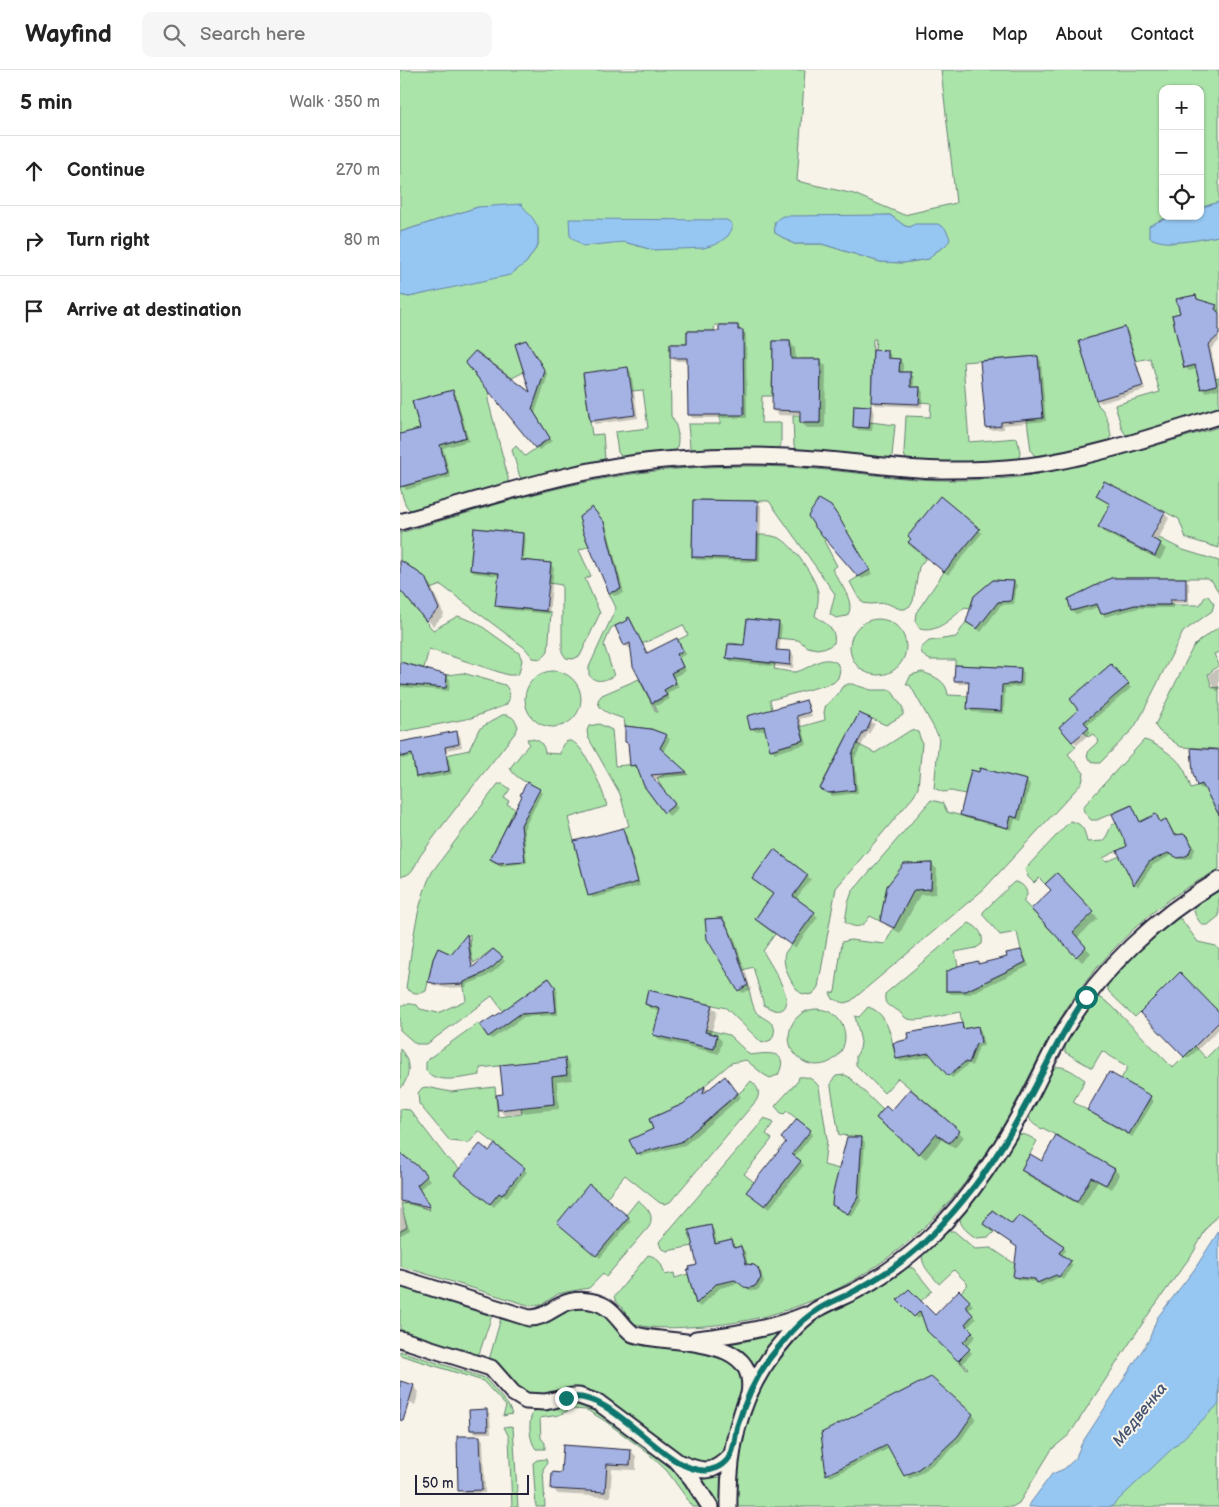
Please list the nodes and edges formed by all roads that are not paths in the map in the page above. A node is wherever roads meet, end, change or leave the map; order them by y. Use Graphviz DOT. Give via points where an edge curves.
graph roads {
  1 [pos="1219,416"];
  2 [pos="400,522"];
  3 [pos="1219,880"];
  4 [pos="400,1278"];
  5 [pos="816,1310"];
  6 [pos="400,1339"];
  7 [pos="677,1341"];
  8 [pos="748,1398"];
  9 [pos="731,1455"];
  10 [pos="678,1462"];
  11 [pos="710,1507"];
  12 [pos="729,1507"];
  1 -- 2 [label="street" via="1106,449 1029,466 912,470 770,457 641,462 555,479"];
  3 -- 5 [label="street" via="1158,921 1086,997 1062,1033 995,1158 931,1236 877,1278"];
  4 -- 7 [label="street" via="529,1318 544,1316 569,1302 586,1300 614,1314 633,1334"];
  5 -- 7 [label="street" via="768,1327"];
  5 -- 8 [label="street" via="770,1359"];
  6 -- 10 [label="street" via="491,1368 513,1394 526,1401 545,1402 572,1396 592,1399"];
  7 -- 8 [label="street" via="717,1347 741,1360 750,1381"];
  8 -- 9 [label="street"];
  9 -- 10 [label="street" via="721,1467 708,1470 694,1469"];
  9 -- 12 [label="street"];
  10 -- 11 [label="street"];
}
